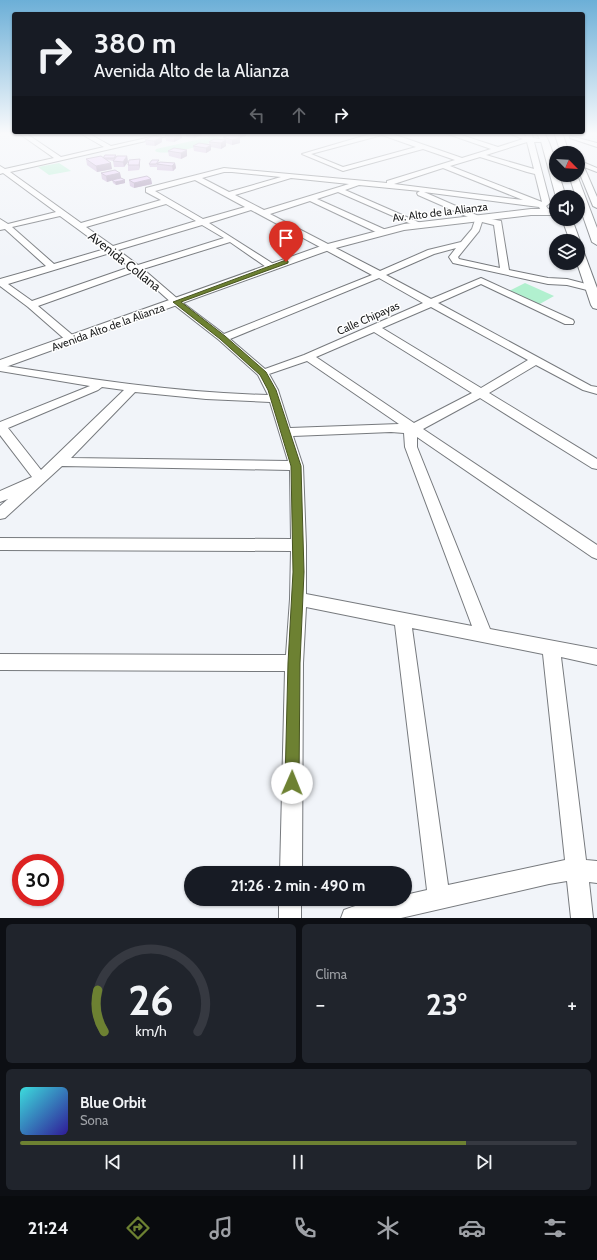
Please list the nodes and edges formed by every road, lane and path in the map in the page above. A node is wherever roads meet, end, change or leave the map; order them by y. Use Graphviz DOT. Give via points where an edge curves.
graph roads {
  1 [pos="8,175"];
  2 [pos="210,175"];
  3 [pos="290,175"];
  4 [pos="416,175"];
  5 [pos="464,175"];
  6 [pos="539,175"];
  7 [pos="555,175"];
  8 [pos="585,177"];
  9 [pos="197,178"];
  10 [pos="359,183"];
  11 [pos="384,185"];
  12 [pos="412,188"];
  13 [pos="340,190"];
  14 [pos="559,190"];
  15 [pos="230,194"];
  16 [pos="312,199"];
  17 [pos="167,201"];
  18 [pos="597,204"];
  19 [pos="585,206"];
  20 [pos="252,207"];
  21 [pos="549,210"];
  22 [pos="62,213"];
  23 [pos="264,213"];
  24 [pos="585,215"];
  25 [pos="479,219"];
  26 [pos="201,222"];
  27 [pos="2,225"];
  28 [pos="422,225"];
  29 [pos="81,226"];
  30 [pos="383,232"];
  31 [pos="231,239"];
  32 [pos="597,242"];
  33 [pos="464,244"];
  34 [pos="328,247"];
  35 [pos="111,249"];
  36 [pos="52,266"];
  37 [pos="272,267"];
  38 [pos="137,268"];
  39 [pos="585,270"];
  40 [pos="505,272"];
  41 [pos="379,275"];
  42 [pos="1,282"];
  43 [pos="591,288"];
  44 [pos="176,302"];
  45 [pos="432,303"];
  46 [pos="31,305"];
  47 [pos="597,305"];
  48 [pos="569,322"];
  49 [pos="375,328"];
  50 [pos="223,338"];
  51 [pos="72,340"];
  52 [pos="308,357"];
  53 [pos="536,360"];
  54 [pos="0,365"];
  55 [pos="0,368"];
  56 [pos="263,373"];
  57 [pos="99,384"];
  58 [pos="132,389"];
  59 [pos="597,391"];
  60 [pos="481,393"];
  61 [pos="274,399"];
  62 [pos="0,427"];
  63 [pos="413,429"];
  64 [pos="285,432"];
  65 [pos="59,462"];
  66 [pos="597,464"];
  67 [pos="296,466"];
  68 [pos="41,478"];
  69 [pos="0,497"];
  70 [pos="0,514"];
  71 [pos="0,544"];
  72 [pos="299,545"];
  73 [pos="597,553"];
  74 [pos="298,599"];
  75 [pos="403,619"];
  76 [pos="484,635"];
  77 [pos="552,649"];
  78 [pos="597,657"];
  79 [pos="0,662"];
  80 [pos="294,663"];
  81 [pos="291,866"];
  82 [pos="587,871"];
  83 [pos="439,898"];
  84 [pos="290,906"];
  85 [pos="290,918"];
  86 [pos="352,918"];
  87 [pos="582,918"];
  1 -- 22 [label="street, Avenida Collana"];
  2 -- 9 [label="street"];
  3 -- 10 [label="street"];
  3 -- 15 [label="street"];
  4 -- 11 [label="street"];
  5 -- 21 [label="street"];
  6 -- 21 [label="street"];
  7 -- 14 [label="street"];
  8 -- 18 [label="street"];
  9 -- 15 [label="street"];
  9 -- 17 [label="street" via="148,190"];
  10 -- 11 [label="street"];
  10 -- 13 [label="street"];
  11 -- 12 [label="street"];
  12 -- 21 [label="street"];
  12 -- 25 [label="street"];
  13 -- 16 [label="street"];
  13 -- 28 [label="street"];
  15 -- 20 [label="street"];
  16 -- 23 [label="street"];
  16 -- 30 [label="street"];
  17 -- 26 [label="street"];
  17 -- 29 [label="street"];
  18 -- 19 [label="street"];
  20 -- 23 [label="street"];
  20 -- 26 [label="street"];
  21 -- 25 [label="street, Av. Alto de la Alianza"];
  22 -- 27 [label="street"];
  22 -- 29 [label="street, Avenida Collana"];
  23 -- 34 [label="street"];
  24 -- 32 [label="street"];
  25 -- 28 [label="street, Av. Alto de la Alianza"];
  25 -- 33 [label="street" via="476,229"];
  25 -- 40 [label="street" via="498,223"];
  26 -- 31 [label="street"];
  26 -- 35 [label="street"];
  27 -- 36 [label="street"];
  28 -- 30 [label="street, Av. Alto de la Alianza"];
  29 -- 35 [label="street, Avenida Collana"];
  30 -- 34 [label="street, Av. Alto de la Alianza"];
  31 -- 37 [label="street"];
  31 -- 38 [label="street"];
  33 -- 40 [label="street" via="453,257 454,260"];
  33 -- 41 [label="street" via="422,256"];
  34 -- 37 [label="street, Avenida Alto de la Alianza"];
  34 -- 41 [label="street"];
  35 -- 36 [label="street"];
  35 -- 38 [label="street, Avenida Collana"];
  36 -- 42 [label="street"];
  37 -- 44 [label="street, Avenida Alto de la Alianza"];
  38 -- 44 [label="street, Avenida Collana"];
  38 -- 46 [label="street"];
  39 -- 43 [label="street"];
  40 -- 43 [label="street"];
  41 -- 45 [label="street"];
  41 -- 50 [label="street"];
  42 -- 46 [label="street"];
  43 -- 47 [label="street"];
  44 -- 50 [label="street, Avenida Collana"];
  44 -- 51 [label="street, Avenida Alto de la Alianza"];
  45 -- 48 [label="street, Calle Chipayas" via="481,281"];
  45 -- 49 [label="street, Calle Chipayas"];
  45 -- 53 [label="street"];
  46 -- 51 [label="street"];
  49 -- 52 [label="street, Calle Chipayas"];
  49 -- 60 [label="street"];
  50 -- 56 [label="street, Avenida Collana"];
  51 -- 54 [label="street, Avenida Alto de la Alianza"];
  52 -- 56 [label="street, Calle Chipayas"];
  52 -- 63 [label="street"];
  53 -- 59 [label="street"];
  53 -- 60 [label="street"];
  55 -- 57 [label="street"];
  56 -- 61 [label="street, Avenida Collana"];
  57 -- 58 [label="street"];
  57 -- 62 [label="street"];
  58 -- 61 [label="street"];
  58 -- 65 [label="street"];
  60 -- 63 [label="street"];
  60 -- 66 [label="street"];
  61 -- 64 [label="street, Avenida Collana"];
  62 -- 68 [label="street"];
  63 -- 64 [label="street"];
  63 -- 73 [label="street"];
  63 -- 76 [label="street" via="410,433 411,448"];
  64 -- 67 [label="street, Avenida Collana"];
  65 -- 67 [label="street"];
  65 -- 68 [label="street"];
  67 -- 72 [label="street, Avenida Collana"];
  68 -- 69 [label="street"];
  68 -- 70 [label="street"];
  71 -- 72 [label="street"];
  72 -- 74 [label="street, Avenida Collana"];
  74 -- 75 [label="street"];
  74 -- 80 [label="street, Avenida Collana"];
  75 -- 76 [label="street"];
  75 -- 83 [label="street"];
  76 -- 77 [label="street"];
  77 -- 78 [label="street"];
  77 -- 82 [label="street"];
  79 -- 80 [label="street"];
  80 -- 81 [label="street, Avenida Collana"];
  82 -- 83 [label="street" via="549,873"];
  82 -- 87 [label="street"];
  83 -- 86 [label="street"];
  84 -- 85 [label="street"];
}
